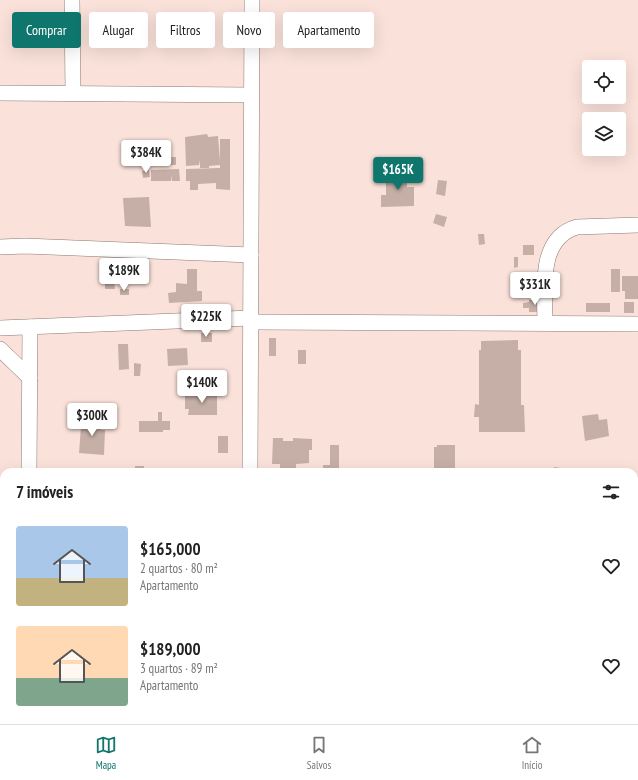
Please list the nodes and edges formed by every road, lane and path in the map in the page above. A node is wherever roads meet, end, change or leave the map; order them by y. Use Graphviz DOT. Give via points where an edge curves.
graph roads {
  1 [pos="72,0"];
  2 [pos="252,0"];
  3 [pos="0,93"];
  4 [pos="73,93"];
  5 [pos="251,95"];
  6 [pos="638,225"];
  7 [pos="0,247"];
  8 [pos="251,255"];
  9 [pos="250,320"];
  10 [pos="545,324"];
  11 [pos="638,324"];
  12 [pos="30,327"];
  13 [pos="0,328"];
  14 [pos="0,349"];
  15 [pos="30,378"];
  16 [pos="29,468"];
  17 [pos="250,468"];
  1 -- 4 [label="street"];
  2 -- 5 [label="street"];
  3 -- 4 [label="street"];
  4 -- 5 [label="street"];
  5 -- 8 [label="street"];
  6 -- 10 [label="street" via="577,227 564,233 549,253 545,268"];
  7 -- 8 [label="street"];
  8 -- 9 [label="street"];
  9 -- 10 [label="street"];
  9 -- 12 [label="street"];
  9 -- 17 [label="street"];
  10 -- 11 [label="street"];
  12 -- 13 [label="street"];
  12 -- 15 [label="street"];
  14 -- 15 [label="street"];
  15 -- 16 [label="street"];
}
